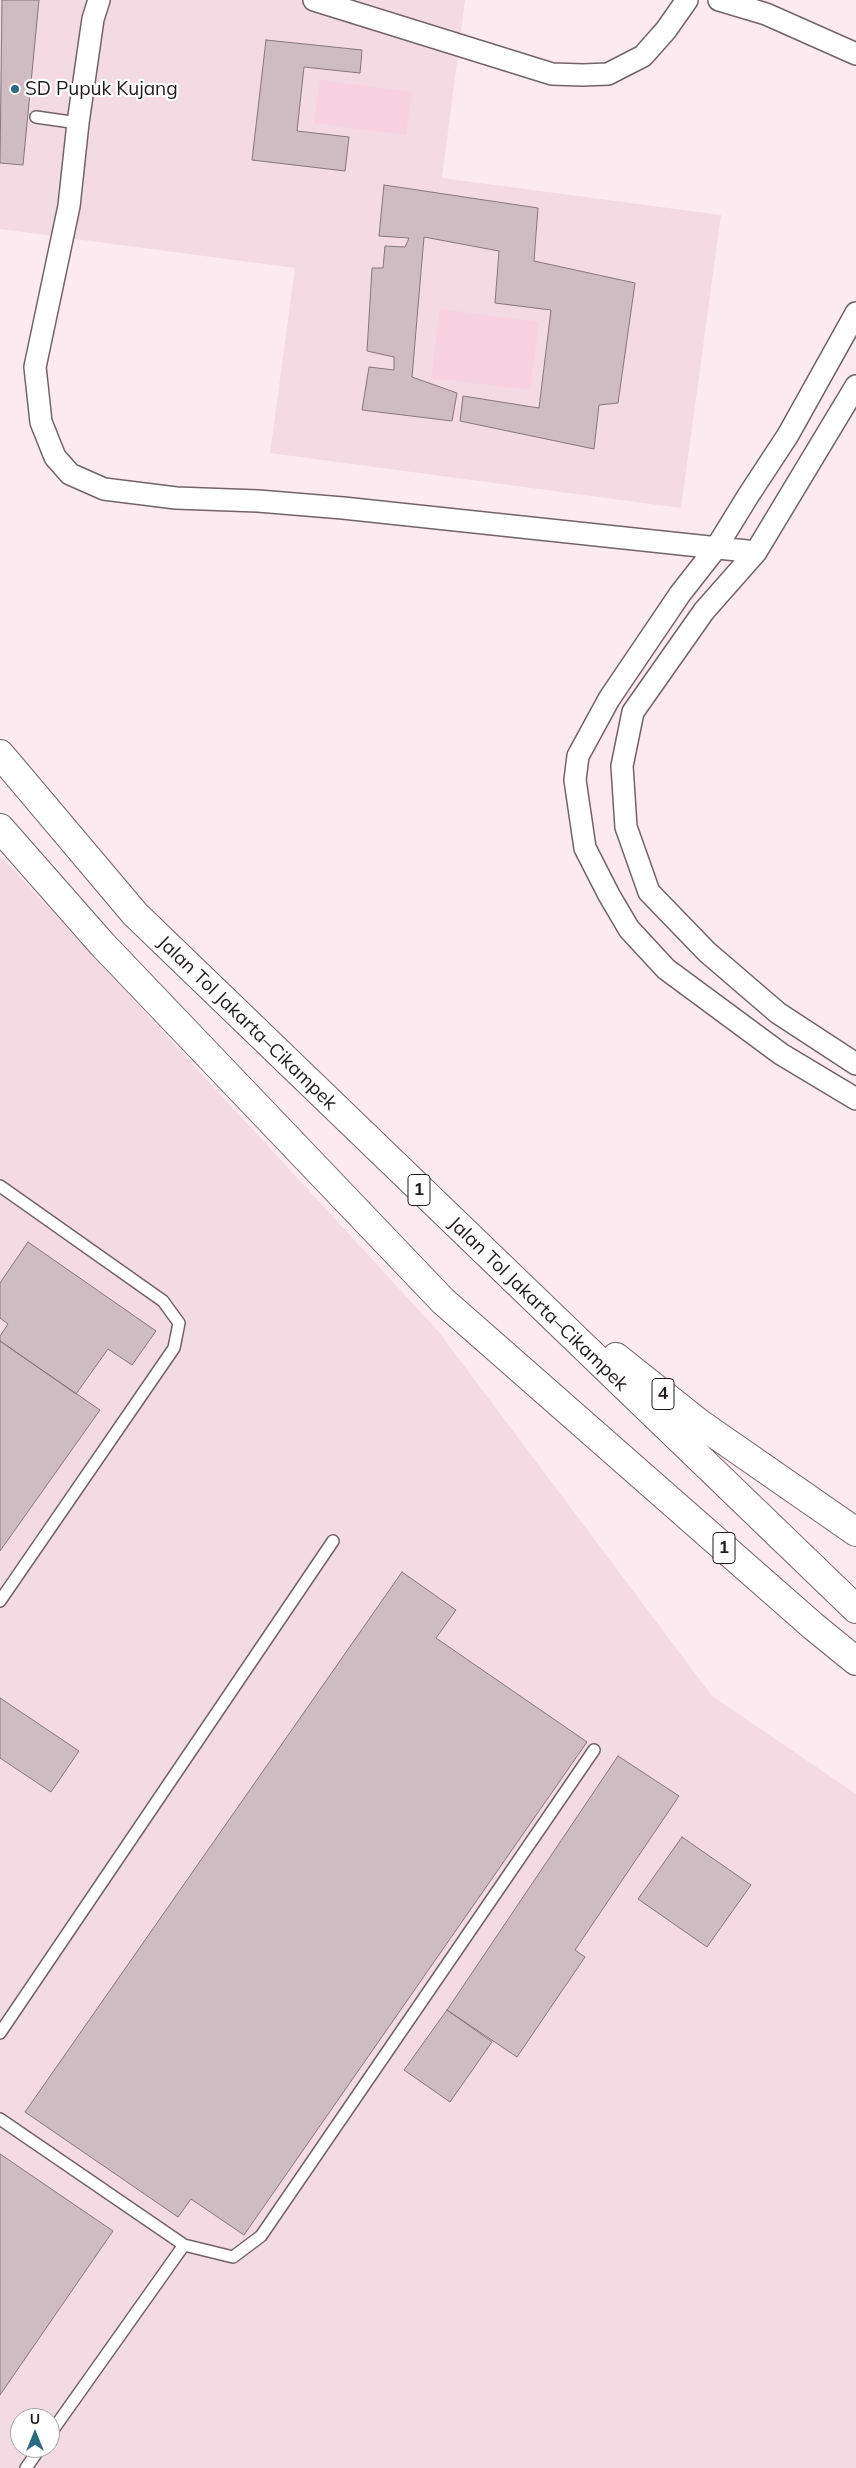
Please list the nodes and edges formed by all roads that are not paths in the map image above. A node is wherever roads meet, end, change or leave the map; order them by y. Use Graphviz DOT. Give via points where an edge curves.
graph roads {
  1 [pos="99,0"];
  2 [pos="314,0"];
  3 [pos="687,0"];
  4 [pos="719,0"];
  5 [pos="856,54"];
  6 [pos="36,117"];
  7 [pos="78,123"];
  8 [pos="856,313"];
  9 [pos="856,386"];
  10 [pos="716,548"];
  11 [pos="756,552"];
  12 [pos="0,754"];
  13 [pos="0,828"];
  14 [pos="856,1064"];
  15 [pos="856,1099"];
  16 [pos="0,1186"];
  17 [pos="478,1246"];
  18 [pos="856,1532"];
  19 [pos="333,1541"];
  20 [pos="0,1601"];
  21 [pos="856,1609"];
  22 [pos="813,1626"];
  23 [pos="856,1661"];
  24 [pos="856,1674"];
  25 [pos="594,1750"];
  26 [pos="0,2033"];
  27 [pos="0,2119"];
  28 [pos="184,2245"];
  29 [pos="60,2420"];
  1 -- 7 [label="street" via="93,19"];
  2 -- 3 [label="street" via="552,74 583,75 608,74 643,56"];
  4 -- 5 [label="street" via="766,14"];
  6 -- 7 [label="lane"];
  7 -- 10 [label="street" via="69,206 35,367 41,422 55,457 70,474 104,489 176,498 343,508"];
  8 -- 10 [label="street" via="788,435"];
  9 -- 11 [label="street"];
  10 -- 11 [label="street"];
  10 -- 15 [label="street" via="680,594 609,699 578,756 575,780 585,848 629,929 666,969 781,1054"];
  11 -- 14 [label="street" via="704,611 632,712 622,766 626,827 650,892 670,915 707,952 778,1013"];
  12 -- 17 [label="highway, Jalan Tol Jakarta–Cikampek / 1" via="135,914"];
  13 -- 22 [label="highway, 1" via="102,944 442,1300"];
  16 -- 20 [label="lane" via="163,1300 179,1322 174,1348"];
  17 -- 18 [label="highway, 4" via="699,1423"];
  17 -- 21 [label="highway, Jalan Tol Jakarta–Cikampek / 1"];
  19 -- 26 [label="lane"];
  22 -- 23 [label="highway, 1"];
  22 -- 24 [label="highway"];
  25 -- 28 [label="lane" via="261,2236 232,2256"];
  27 -- 28 [label="lane"];
  28 -- 29 [label="lane"];
}
